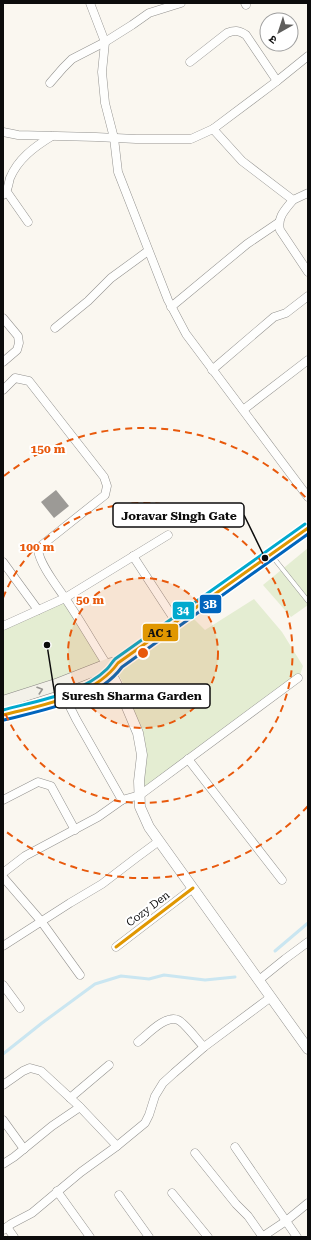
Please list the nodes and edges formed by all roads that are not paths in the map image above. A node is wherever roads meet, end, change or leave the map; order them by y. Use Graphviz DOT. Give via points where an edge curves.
graph roads {
  1 [pos="90,3"];
  2 [pos="181,3"];
  3 [pos="105,42"];
  4 [pos="308,56"];
  5 [pos="190,62"];
  6 [pos="277,81"];
  7 [pos="50,83"];
  8 [pos="213,129"];
  9 [pos="3,132"];
  10 [pos="52,136"];
  11 [pos="114,138"];
  12 [pos="5,193"];
  13 [pos="308,193"];
  14 [pos="293,200"];
  15 [pos="28,222"];
  16 [pos="278,223"];
  17 [pos="148,251"];
  18 [pos="308,272"];
  19 [pos="308,296"];
  20 [pos="171,307"];
  21 [pos="3,318"];
  22 [pos="55,328"];
  23 [pos="308,360"];
  24 [pos="3,362"];
  25 [pos="212,370"];
  26 [pos="3,390"];
  27 [pos="243,410"];
  28 [pos="308,497"];
  29 [pos="308,528"];
  30 [pos="168,535"];
  31 [pos="271,554"];
  32 [pos="133,556"];
  33 [pos="3,562"];
  34 [pos="65,598"];
  35 [pos="308,601"];
  36 [pos="38,610"];
  37 [pos="176,622"];
  38 [pos="3,626"];
  39 [pos="112,667"];
  40 [pos="298,678"];
  41 [pos="65,697"];
  42 [pos="3,702"];
  43 [pos="3,714"];
  44 [pos="188,759"];
  45 [pos="140,795"];
  46 [pos="3,800"];
  47 [pos="122,800"];
  48 [pos="75,830"];
  49 [pos="159,841"];
  50 [pos="3,873"];
  51 [pos="3,877"];
  52 [pos="282,880"];
  53 [pos="193,888"];
  54 [pos="41,921"];
  55 [pos="308,942"];
  56 [pos="3,946"];
  57 [pos="116,947"];
  58 [pos="80,975"];
  59 [pos="257,977"];
  60 [pos="3,985"];
  61 [pos="271,997"];
  62 [pos="20,1008"];
  63 [pos="138,1042"];
  64 [pos="204,1047"];
  65 [pos="308,1049"];
  66 [pos="109,1065"];
  67 [pos="3,1085"];
  68 [pos="70,1098"];
  69 [pos="80,1107"];
  70 [pos="3,1120"];
  71 [pos="117,1146"];
  72 [pos="236,1147"];
  73 [pos="24,1149"];
  74 [pos="195,1154"];
  75 [pos="3,1164"];
  76 [pos="57,1191"];
  77 [pos="172,1193"];
  78 [pos="119,1194"];
  79 [pos="308,1203"];
  80 [pos="286,1221"];
  81 [pos="5,1229"];
  82 [pos="14,1237"];
  83 [pos="90,1237"];
  84 [pos="149,1237"];
  85 [pos="208,1237"];
  86 [pos="262,1237"];
  87 [pos="297,1237"];
  1 -- 3 [label="street"];
  2 -- 3 [label="street" via="149,13"];
  3 -- 7 [label="street" via="72,58"];
  3 -- 11 [label="street" via="102,72 105,103"];
  4 -- 6 [label="street"];
  5 -- 6 [label="street" via="227,33 241,32 246,35"];
  6 -- 8 [label="street"];
  8 -- 11 [label="street" via="191,139"];
  8 -- 14 [label="street" via="242,161"];
  9 -- 10 [label="street" via="18,136"];
  10 -- 11 [label="street"];
  10 -- 12 [label="street" via="21,159"];
  11 -- 17 [label="street" via="118,172"];
  12 -- 15 [label="street"];
  13 -- 14 [label="street"];
  14 -- 16 [label="street"];
  16 -- 18 [label="street"];
  16 -- 20 [label="street" via="247,244"];
  17 -- 20 [label="street"];
  17 -- 22 [label="street" via="111,278"];
  19 -- 25 [label="street" via="286,313 274,317"];
  20 -- 25 [label="street" via="186,334"];
  21 -- 24 [label="street" via="18,336 19,343 17,350"];
  23 -- 27 [label="street"];
  25 -- 27 [label="street"];
  26 -- 34 [label="street" via="15,378 29,381 104,477 107,486 105,495 38,550"];
  27 -- 28 [label="street"];
  29 -- 31 [label="main road"];
  30 -- 32 [label="street"];
  31 -- 35 [label="lane"];
  31 -- 37 [label="main road"];
  32 -- 34 [label="street"];
  32 -- 37 [label="street"];
  33 -- 36 [label="street"];
  34 -- 36 [label="street"];
  34 -- 39 [label="street"];
  36 -- 38 [label="street"];
  37 -- 39 [label="main road"];
  39 -- 41 [label="main road" via="94,684"];
  42 -- 39 [label="main road, one-way"];
  39 -- 45 [label="street" via="138,733 142,755"];
  40 -- 44 [label="street"];
  41 -- 43 [label="main road"];
  41 -- 47 [label="street"];
  44 -- 45 [label="street"];
  44 -- 52 [label="street"];
  45 -- 47 [label="street"];
  45 -- 49 [label="street" via="140,807"];
  46 -- 48 [label="street" via="38,782 51,786"];
  47 -- 48 [label="street"];
  48 -- 50 [label="street" via="25,856"];
  49 -- 53 [label="street"];
  49 -- 54 [label="street" via="102,884"];
  51 -- 54 [label="street"];
  53 -- 57 [label="street, Cozy Den"];
  53 -- 59 [label="street"];
  54 -- 56 [label="street"];
  54 -- 58 [label="street"];
  55 -- 59 [label="street"];
  59 -- 61 [label="street"];
  60 -- 62 [label="street"];
  61 -- 64 [label="street"];
  61 -- 65 [label="street"];
  63 -- 64 [label="street" via="172,1018 178,1020"];
  64 -- 71 [label="street" via="163,1083 145,1123"];
  66 -- 68 [label="street"];
  67 -- 68 [label="street" via="30,1068 41,1071"];
  68 -- 69 [label="street"];
  69 -- 71 [label="street"];
  69 -- 73 [label="street"];
  70 -- 73 [label="street"];
  71 -- 76 [label="street"];
  72 -- 80 [label="street"];
  73 -- 75 [label="street"];
  74 -- 86 [label="street" via="248,1216"];
  76 -- 81 [label="street" via="32,1213"];
  76 -- 83 [label="street"];
  77 -- 85 [label="street"];
  78 -- 84 [label="street"];
  79 -- 80 [label="street"];
  80 -- 86 [label="street"];
  80 -- 87 [label="street"];
  81 -- 82 [label="street"];
}
